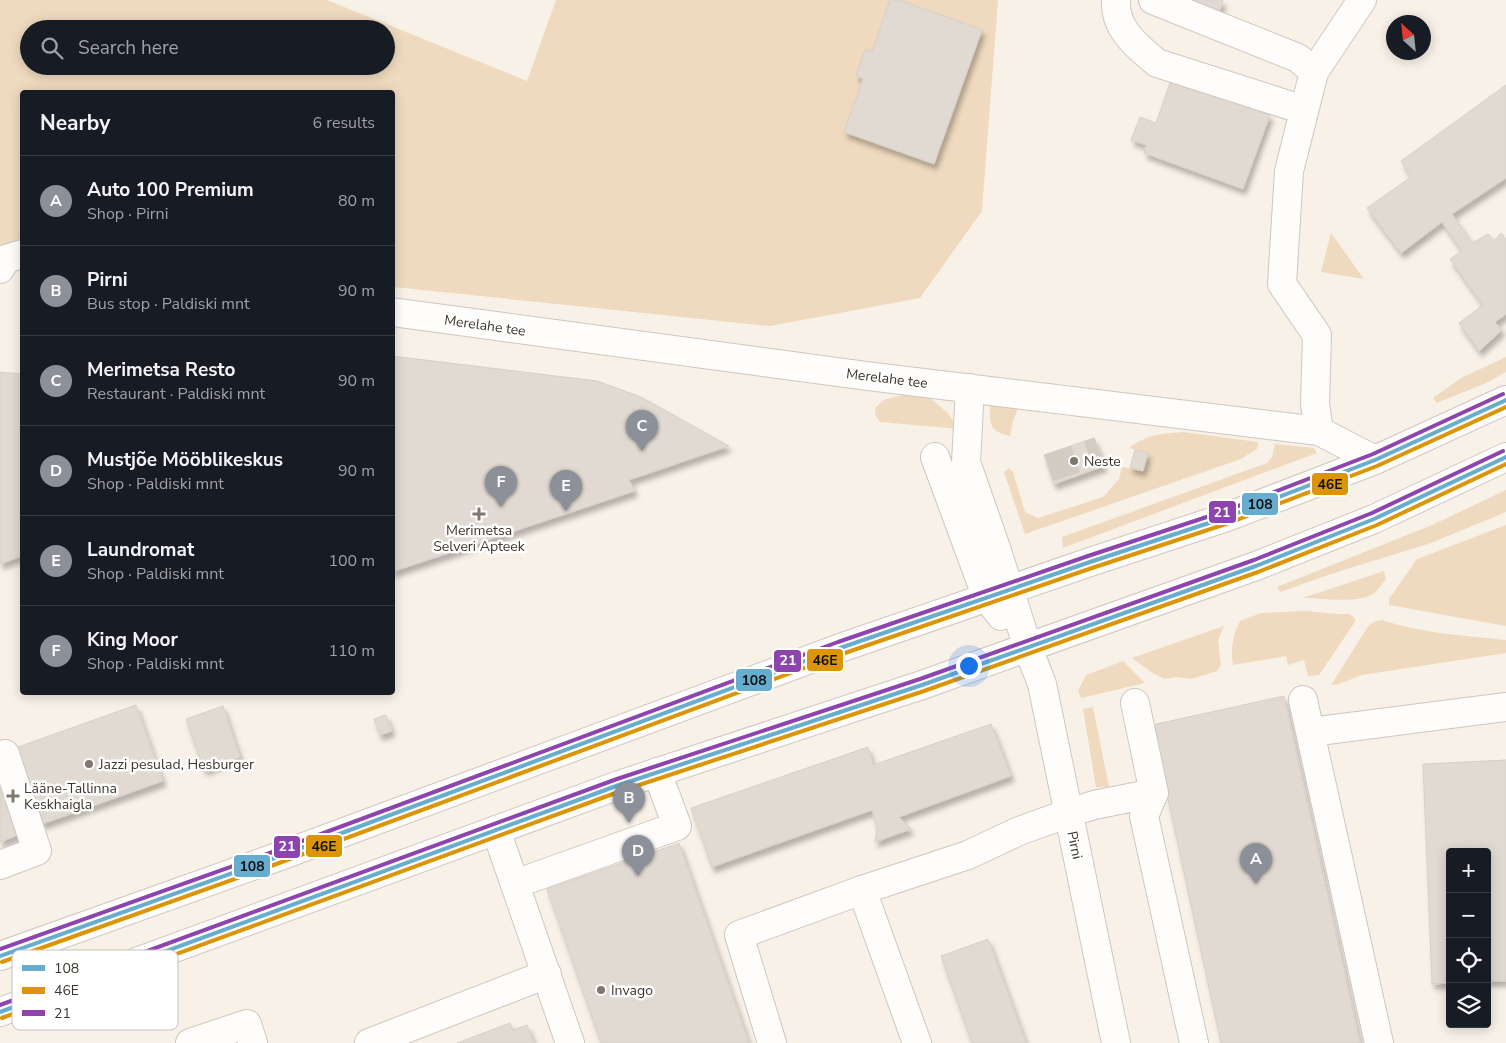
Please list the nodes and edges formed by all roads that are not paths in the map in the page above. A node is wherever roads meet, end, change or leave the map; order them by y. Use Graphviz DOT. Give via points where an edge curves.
graph roads {
  1 [pos="1116,0"];
  2 [pos="1153,0"];
  3 [pos="1362,0"];
  4 [pos="1314,72"];
  5 [pos="1304,110"];
  6 [pos="20,255"];
  7 [pos="0,269"];
  8 [pos="395,312"];
  9 [pos="970,388"];
  10 [pos="1506,400"];
  11 [pos="1318,431"];
  12 [pos="935,457"];
  13 [pos="1506,457"];
  14 [pos="1375,460"];
  15 [pos="998,594"];
  16 [pos="1028,648"];
  17 [pos="1303,700"];
  18 [pos="1135,703"];
  19 [pos="1506,707"];
  20 [pos="1311,732"];
  21 [pos="0,756"];
  22 [pos="657,772"];
  23 [pos="1154,793"];
  24 [pos="1069,813"];
  25 [pos="496,830"];
  26 [pos="0,865"];
  27 [pos="515,884"];
  28 [pos="862,890"];
  29 [pos="17,950"];
  30 [pos="169,950"];
  31 [pos="12,952"];
  32 [pos="0,956"];
  33 [pos="547,974"];
  34 [pos="12,1008"];
  35 [pos="0,1012"];
  36 [pos="190,1043"];
  37 [pos="254,1043"];
  38 [pos="369,1043"];
  39 [pos="570,1043"];
  40 [pos="772,1043"];
  41 [pos="917,1043"];
  42 [pos="1116,1043"];
  43 [pos="1194,1043"];
  44 [pos="1379,1043"];
  1 -- 5 [label="main road" via="1124,31 1157,63"];
  2 -- 4 [label="main road" via="1298,58"];
  3 -- 4 [label="main road"];
  4 -- 5 [label="main road"];
  5 -- 11 [label="main road" via="1289,170 1282,284 1318,335"];
  6 -- 7 [label="main road" via="6,260"];
  8 -- 9 [label="main road, Merelahe tee"];
  9 -- 11 [label="main road, Merelahe tee"];
  9 -- 15 [label="main road" via="966,462"];
  10 -- 14 [label="main road"];
  11 -- 14 [label="main road, Merelahe tee"];
  12 -- 15 [label="main road"];
  13 -- 16 [label="main road" via="1374,519 1256,566"];
  14 -- 15 [label="main road" via="1227,517"];
  15 -- 16 [label="main road, Pirni"];
  15 -- 29 [label="main road" via="840,648"];
  16 -- 22 [label="main road"];
  16 -- 24 [label="main road, Pirni" via="1042,684"];
  17 -- 20 [label="main road"];
  18 -- 23 [label="main road"];
  19 -- 20 [label="main road"];
  20 -- 44 [label="main road"];
  21 -- 26 [label="main road" via="5,754 36,850"];
  22 -- 25 [label="main road"];
  22 -- 27 [label="main road" via="677,826"];
  23 -- 24 [label="main road"];
  23 -- 43 [label="main road" via="1144,816"];
  24 -- 28 [label="main road" via="968,854"];
  24 -- 42 [label="main road, Pirni"];
  25 -- 27 [label="main road"];
  25 -- 30 [label="main road"];
  27 -- 33 [label="main road"];
  28 -- 40 [label="main road" via="739,935"];
  28 -- 41 [label="main road"];
  31 -- 32 [label="main road"];
  33 -- 38 [label="main road"];
  33 -- 39 [label="main road"];
  34 -- 35 [label="main road"];
  36 -- 37 [label="main road" via="247,1024"];
}
